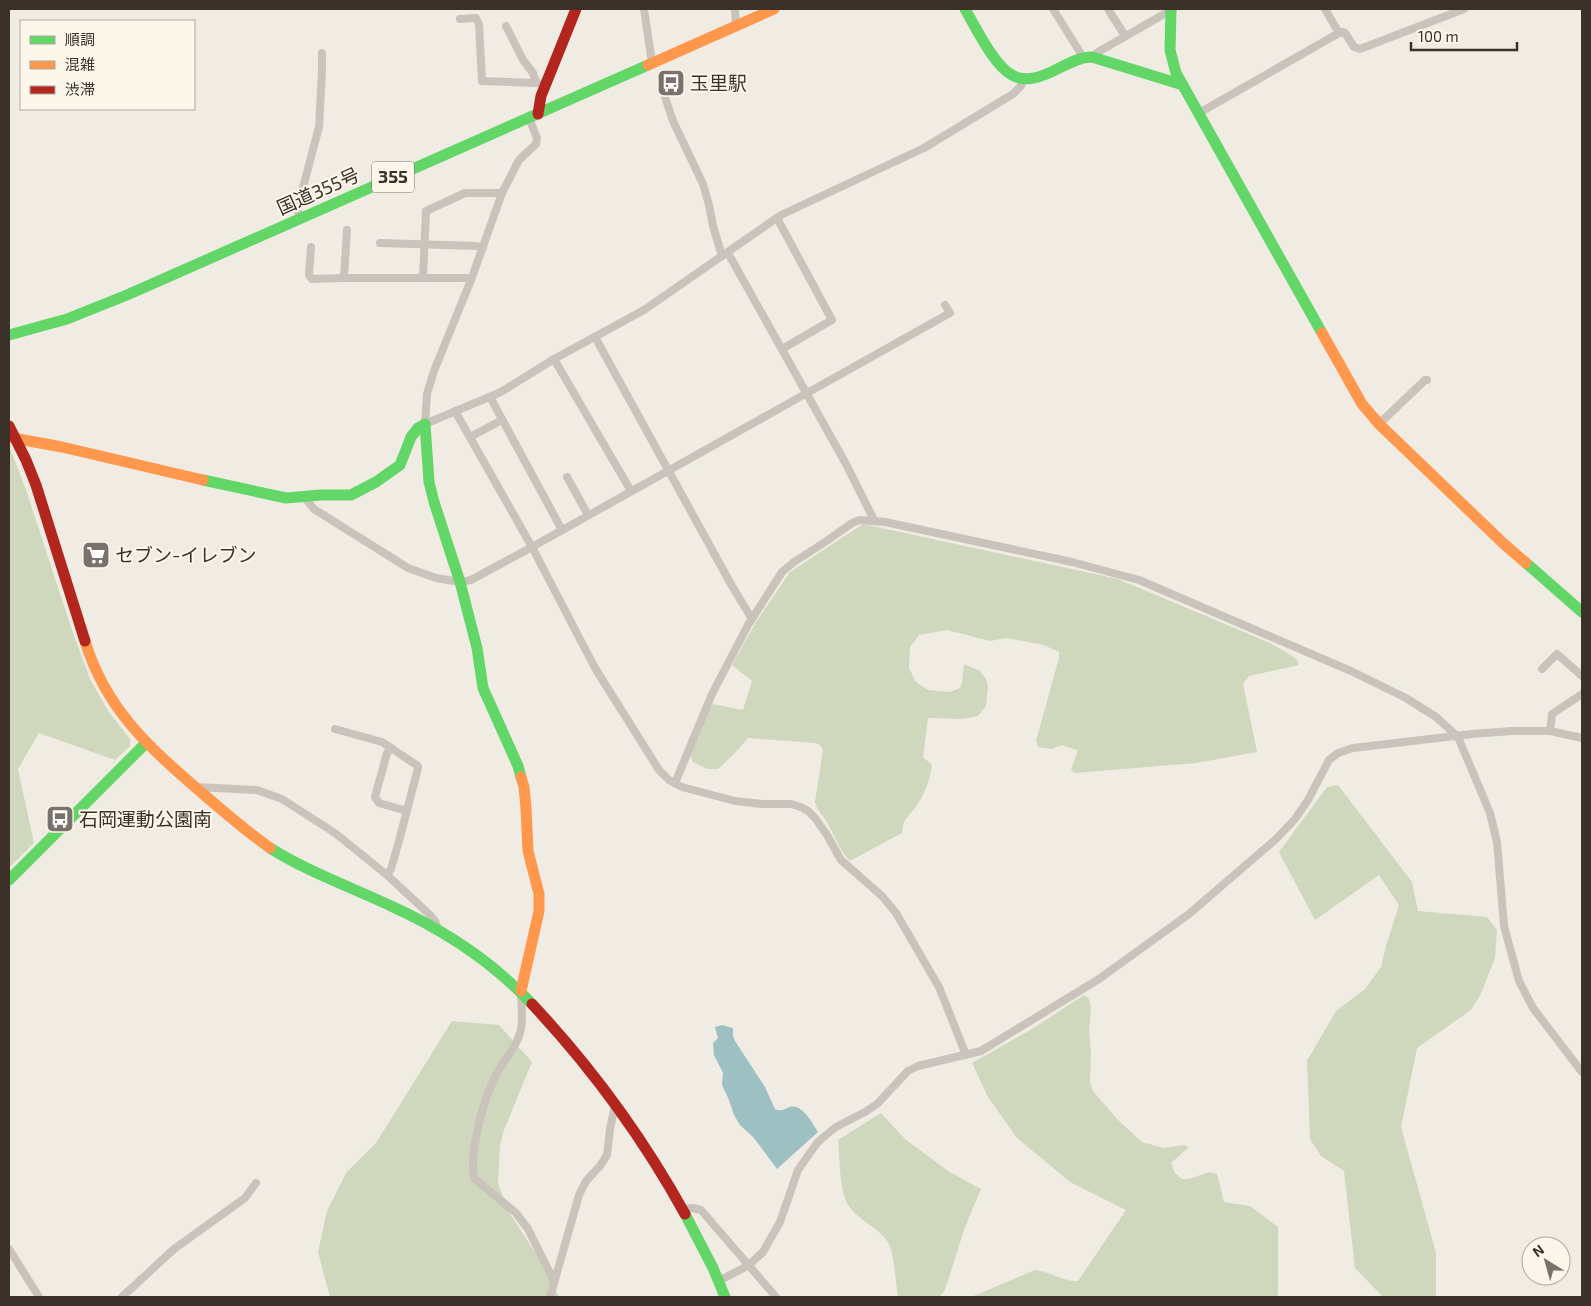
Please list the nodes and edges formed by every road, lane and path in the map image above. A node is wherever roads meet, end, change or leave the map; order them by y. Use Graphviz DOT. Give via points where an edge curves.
graph roads {
  1 [pos="576,9"];
  2 [pos="644,9"];
  3 [pos="735,9"];
  4 [pos="774,9"];
  5 [pos="965,9"];
  6 [pos="1053,9"];
  7 [pos="1108,9"];
  8 [pos="1172,9"];
  9 [pos="1325,9"];
  10 [pos="1464,9"];
  11 [pos="460,18"];
  12 [pos="736,25"];
  13 [pos="506,26"];
  14 [pos="1339,33"];
  15 [pos="1125,36"];
  16 [pos="322,53"];
  17 [pos="1087,57"];
  18 [pos="652,62"];
  19 [pos="1024,79"];
  20 [pos="541,83"];
  21 [pos="1182,85"];
  22 [pos="664,97"];
  23 [pos="1199,113"];
  24 [pos="534,116"];
  25 [pos="502,193"];
  26 [pos="300,218"];
  27 [pos="777,218"];
  28 [pos="347,230"];
  29 [pos="380,244"];
  30 [pos="424,245"];
  31 [pos="311,246"];
  32 [pos="483,248"];
  33 [pos="725,254"];
  34 [pos="344,278"];
  35 [pos="423,278"];
  36 [pos="471,280"];
  37 [pos="945,306"];
  38 [pos="9,335"];
  39 [pos="595,337"];
  40 [pos="782,349"];
  41 [pos="554,359"];
  42 [pos="1427,380"];
  43 [pos="807,393"];
  44 [pos="490,397"];
  45 [pos="456,411"];
  46 [pos="502,420"];
  47 [pos="425,424"];
  48 [pos="1379,424"];
  49 [pos="9,426"];
  50 [pos="470,437"];
  51 [pos="13,438"];
  52 [pos="669,470"];
  53 [pos="567,477"];
  54 [pos="631,491"];
  55 [pos="305,498"];
  56 [pos="588,515"];
  57 [pos="874,520"];
  58 [pos="562,530"];
  59 [pos="532,547"];
  60 [pos="460,582"];
  61 [pos="1582,612"];
  62 [pos="752,619"];
  63 [pos="1542,669"];
  64 [pos="1582,676"];
  65 [pos="1582,694"];
  66 [pos="335,729"];
  67 [pos="1550,731"];
  68 [pos="1458,737"];
  69 [pos="1582,738"];
  70 [pos="146,743"];
  71 [pos="391,748"];
  72 [pos="675,783"];
  73 [pos="196,787"];
  74 [pos="407,812"];
  75 [pos="387,875"];
  76 [pos="9,880"];
  77 [pos="438,929"];
  78 [pos="521,991"];
  79 [pos="966,1055"];
  80 [pos="1582,1072"];
  81 [pos="615,1105"];
  82 [pos="256,1183"];
  83 [pos="683,1209"];
  84 [pos="9,1249"];
  85 [pos="749,1265"];
  86 [pos="554,1281"];
  87 [pos="719,1281"];
  88 [pos="39,1297"];
  89 [pos="122,1297"];
  90 [pos="550,1297"];
  91 [pos="725,1297"];
  92 [pos="776,1297"];
  1 -- 20 [label="main road"];
  2 -- 18 [label="street"];
  3 -- 12 [label="street"];
  4 -- 12 [label="main road, 国道355号 / 355"];
  5 -- 19 [label="main road" via="1002,67"];
  6 -- 17 [label="street"];
  7 -- 15 [label="street"];
  8 -- 15 [label="street"];
  8 -- 21 [label="main road" via="1170,56"];
  9 -- 14 [label="street"];
  10 -- 14 [label="street" via="1360,49 1354,47 1344,32"];
  11 -- 20 [label="street" via="476,18 479,24 482,81"];
  12 -- 18 [label="main road, 国道355号 / 355"];
  13 -- 20 [label="street" via="523,60"];
  14 -- 23 [label="street"];
  15 -- 17 [label="street"];
  16 -- 26 [label="street" via="319,127 297,210"];
  17 -- 19 [label="main road" via="1038,78"];
  17 -- 21 [label="main road"];
  18 -- 24 [label="main road, 国道355号 / 355"];
  19 -- 27 [label="street" via="1013,94 924,148"];
  20 -- 24 [label="main road"];
  21 -- 23 [label="main road"];
  22 -- 33 [label="street" via="703,184 713,226"];
  23 -- 48 [label="main road" via="1354,392"];
  24 -- 25 [label="street" via="536,144 519,160"];
  24 -- 26 [label="main road, 国道355号 / 355"];
  25 -- 30 [label="street" via="465,193 426,211"];
  25 -- 32 [label="street"];
  26 -- 38 [label="main road, 国道355号 / 355" via="95,308"];
  27 -- 33 [label="street"];
  27 -- 40 [label="street" via="832,320"];
  28 -- 34 [label="street"];
  29 -- 30 [label="street"];
  30 -- 32 [label="street"];
  30 -- 35 [label="street"];
  31 -- 34 [label="street" via="309,275 312,279"];
  32 -- 36 [label="street"];
  33 -- 39 [label="street" via="644,310"];
  33 -- 40 [label="street"];
  34 -- 35 [label="street"];
  35 -- 36 [label="street"];
  36 -- 47 [label="street" via="434,372 427,394"];
  37 -- 43 [label="street" via="950,313"];
  39 -- 41 [label="street"];
  39 -- 52 [label="street"];
  40 -- 43 [label="street"];
  41 -- 44 [label="street"];
  41 -- 54 [label="street"];
  42 -- 48 [label="street"];
  43 -- 52 [label="street"];
  43 -- 57 [label="street"];
  44 -- 45 [label="street"];
  44 -- 46 [label="street"];
  45 -- 47 [label="street"];
  45 -- 50 [label="street"];
  46 -- 50 [label="street"];
  46 -- 58 [label="street"];
  47 -- 55 [label="main road" via="412,434 400,464 392,472 353,495"];
  47 -- 60 [label="main road" via="434,502"];
  48 -- 61 [label="main road" via="1504,544"];
  49 -- 51 [label="main road"];
  50 -- 59 [label="street"];
  51 -- 55 [label="main road" via="285,498"];
  51 -- 70 [label="main road" via="36,485 95,669 118,709"];
  52 -- 54 [label="street"];
  52 -- 62 [label="street"];
  53 -- 56 [label="street"];
  54 -- 56 [label="street"];
  55 -- 60 [label="street" via="314,509 408,568"];
  56 -- 58 [label="street"];
  57 -- 62 [label="street" via="852,523 786,568"];
  57 -- 68 [label="street" via="1072,562 1139,580 1382,686 1436,717"];
  58 -- 59 [label="street"];
  59 -- 60 [label="street" via="471,580"];
  59 -- 72 [label="street" via="595,668 659,770"];
  60 -- 78 [label="main road" via="477,648 483,688 518,766 525,797 526,841 539,894 539,911"];
  62 -- 72 [label="street" via="712,694"];
  63 -- 64 [label="street" via="1557,654"];
  65 -- 67 [label="street" via="1552,714"];
  66 -- 71 [label="street" via="378,740"];
  67 -- 68 [label="street"];
  67 -- 69 [label="street"];
  68 -- 79 [label="street" via="1353,748 1338,753 1329,760 1295,819 1189,914 1099,979 981,1051"];
  68 -- 80 [label="street" via="1494,826 1504,926 1519,981 1533,1008"];
  70 -- 73 [label="main road"];
  70 -- 76 [label="main road"];
  71 -- 74 [label="street" via="418,766"];
  71 -- 74 [label="street" via="375,798 379,803"];
  72 -- 79 [label="street" via="735,801 791,804 808,811 827,834 841,860 882,896 901,921 939,987"];
  73 -- 75 [label="street" via="257,790 282,799 335,833"];
  73 -- 77 [label="main road" via="251,835 280,854"];
  74 -- 75 [label="street"];
  75 -- 77 [label="street" via="430,915"];
  77 -- 78 [label="main road" via="483,958"];
  78 -- 81 [label="main road" via="556,1029"];
  78 -- 86 [label="street" via="520,1035 486,1098 473,1157 473,1173 474,1178 516,1214 528,1229"];
  79 -- 85 [label="street" via="908,1071 877,1104 836,1127 817,1143 798,1170 780,1222 763,1252"];
  81 -- 83 [label="main road"];
  81 -- 86 [label="street" via="607,1155 579,1195"];
  82 -- 89 [label="street" via="245,1198 174,1249"];
  83 -- 85 [label="street" via="702,1210"];
  83 -- 87 [label="main road"];
  84 -- 88 [label="street"];
  85 -- 87 [label="street"];
  85 -- 92 [label="street"];
  86 -- 90 [label="street"];
  87 -- 91 [label="main road"];
}
